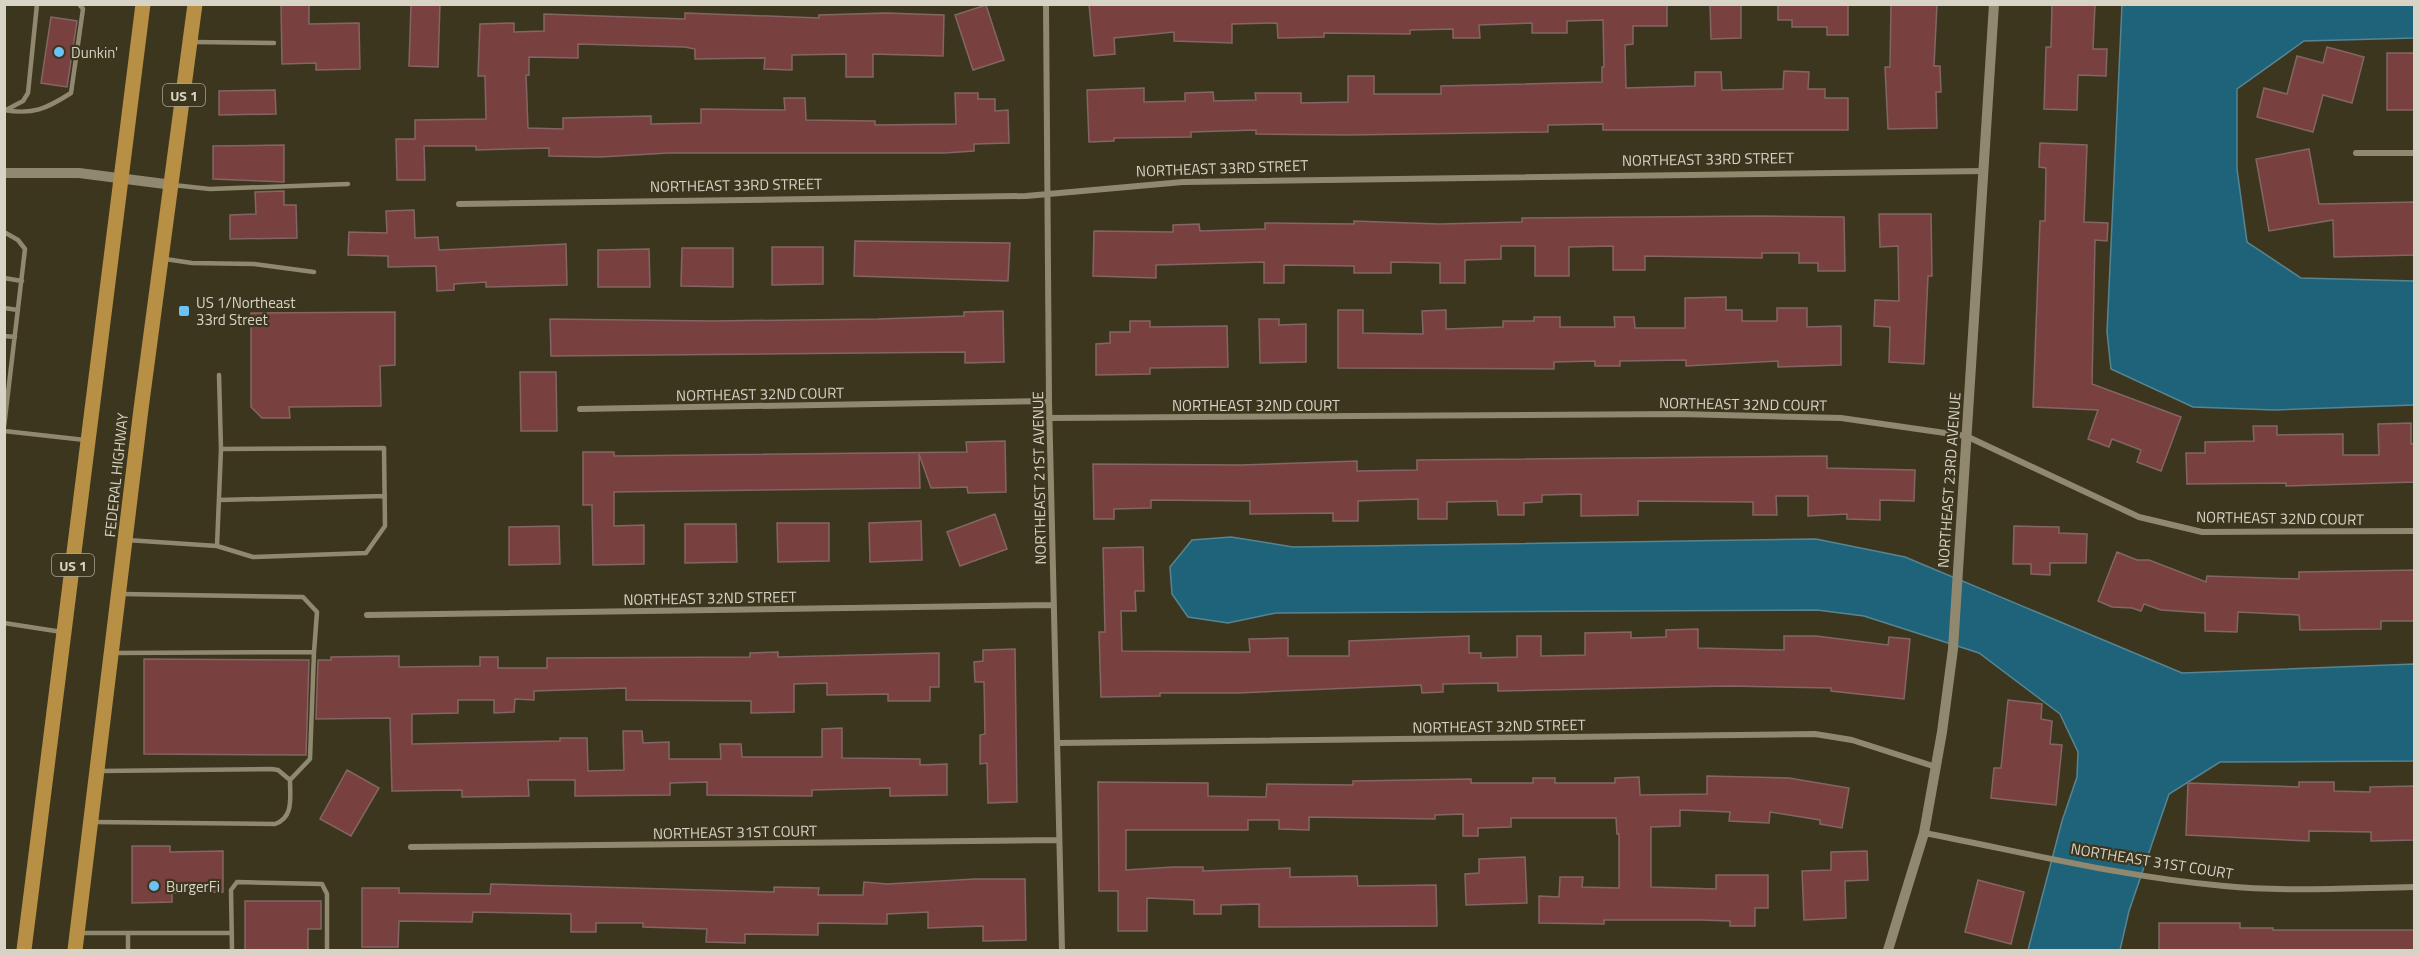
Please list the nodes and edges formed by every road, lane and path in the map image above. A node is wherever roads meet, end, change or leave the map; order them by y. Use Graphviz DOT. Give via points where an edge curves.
graph roads {
  1 [pos="37,4"];
  2 [pos="143,4"];
  3 [pos="195,4"];
  4 [pos="1046,4"];
  5 [pos="1994,4"];
  6 [pos="81,7"];
  7 [pos="190,42"];
  8 [pos="274,43"];
  9 [pos="5,110"];
  10 [pos="2356,153"];
  11 [pos="2415,153"];
  12 [pos="1985,171"];
  13 [pos="4,173"];
  14 [pos="122,178"];
  15 [pos="348,184"];
  16 [pos="173,185"];
  17 [pos="1048,193"];
  18 [pos="459,204"];
  19 [pos="4,232"];
  20 [pos="162,259"];
  21 [pos="314,272"];
  22 [pos="4,278"];
  23 [pos="22,280"];
  24 [pos="4,308"];
  25 [pos="18,310"];
  26 [pos="4,336"];
  27 [pos="15,337"];
  28 [pos="4,369"];
  29 [pos="11,370"];
  30 [pos="219,375"];
  31 [pos="1049,401"];
  32 [pos="580,409"];
  33 [pos="1049,418"];
  34 [pos="4,429"];
  35 [pos="1966,436"];
  36 [pos="89,440"];
  37 [pos="221,449"];
  38 [pos="385,496"];
  39 [pos="219,500"];
  40 [pos="2415,531"];
  41 [pos="127,540"];
  42 [pos="217,546"];
  43 [pos="120,594"];
  44 [pos="1054,605"];
  45 [pos="367,615"];
  46 [pos="4,623"];
  47 [pos="65,632"];
  48 [pos="314,652"];
  49 [pos="112,653"];
  50 [pos="1057,743"];
  51 [pos="1936,768"];
  52 [pos="97,771"];
  53 [pos="290,780"];
  54 [pos="91,822"];
  55 [pos="1924,833"];
  56 [pos="1059,840"];
  57 [pos="411,847"];
  58 [pos="2415,887"];
  59 [pos="77,933"];
  60 [pos="128,933"];
  61 [pos="232,933"];
  62 [pos="24,951"];
  63 [pos="75,951"];
  64 [pos="128,951"];
  65 [pos="232,951"];
  66 [pos="327,951"];
  67 [pos="1062,951"];
  68 [pos="1888,951"];
  1 -- 9 [label="lane" via="28,93 23,101"];
  2 -- 14 [label="main road, FEDERAL HIGHWAY / US 1"];
  3 -- 7 [label="main road, FEDERAL HIGHWAY / US 1"];
  4 -- 17 [label="street, NORTHEAST 21ST AVENUE"];
  5 -- 12 [label="street, NORTHEAST 23RD AVENUE"];
  6 -- 9 [label="lane" via="71,93 34,112 18,114"];
  7 -- 8 [label="lane"];
  7 -- 16 [label="main road, FEDERAL HIGHWAY / US 1"];
  10 -- 11 [label="street"];
  12 -- 17 [label="street, NORTHEAST 33RD STREET" via="1183,182"];
  12 -- 35 [label="street, NORTHEAST 23RD AVENUE"];
  13 -- 14 [label="street" via="79,173"];
  14 -- 16 [label="street"];
  14 -- 36 [label="main road, FEDERAL HIGHWAY / US 1"];
  15 -- 16 [label="lane" via="210,189"];
  16 -- 20 [label="main road, FEDERAL HIGHWAY / US 1"];
  17 -- 18 [label="street, NORTHEAST 33RD STREET"];
  17 -- 31 [label="street, NORTHEAST 21ST AVENUE"];
  19 -- 23 [label="lane" via="25,249"];
  20 -- 21 [label="lane"];
  20 -- 41 [label="main road, FEDERAL HIGHWAY / US 1"];
  22 -- 23 [label="lane"];
  23 -- 25 [label="lane"];
  24 -- 25 [label="lane"];
  25 -- 27 [label="lane"];
  26 -- 27 [label="lane"];
  27 -- 29 [label="lane"];
  28 -- 29 [label="lane"];
  29 -- 34 [label="lane"];
  30 -- 37 [label="lane"];
  31 -- 32 [label="street, NORTHEAST 32ND COURT"];
  31 -- 33 [label="street, NORTHEAST 21ST AVENUE"];
  33 -- 35 [label="street, NORTHEAST 32ND COURT" via="1786,415 1892,424"];
  33 -- 44 [label="street, NORTHEAST 21ST AVENUE"];
  34 -- 36 [label="lane"];
  35 -- 40 [label="street, NORTHEAST 32ND COURT" via="2139,517 2202,532"];
  35 -- 51 [label="street, NORTHEAST 23RD AVENUE" via="1953,649"];
  36 -- 47 [label="main road, FEDERAL HIGHWAY / US 1"];
  37 -- 38 [label="lane" via="384,448"];
  37 -- 39 [label="lane"];
  38 -- 39 [label="lane"];
  38 -- 42 [label="lane" via="385,526 366,553 253,557"];
  39 -- 42 [label="lane"];
  41 -- 42 [label="lane"];
  41 -- 43 [label="main road, FEDERAL HIGHWAY / US 1"];
  43 -- 48 [label="lane" via="303,597 317,612"];
  43 -- 49 [label="main road, FEDERAL HIGHWAY / US 1"];
  44 -- 45 [label="street, NORTHEAST 32ND STREET"];
  44 -- 50 [label="street, NORTHEAST 21ST AVENUE"];
  46 -- 47 [label="lane"];
  47 -- 62 [label="main road, FEDERAL HIGHWAY / US 1"];
  48 -- 49 [label="lane"];
  48 -- 53 [label="lane" via="310,759"];
  49 -- 52 [label="main road, FEDERAL HIGHWAY / US 1"];
  50 -- 51 [label="street, NORTHEAST 32ND STREET" via="1815,734 1852,740"];
  50 -- 56 [label="street, NORTHEAST 21ST AVENUE"];
  51 -- 55 [label="street, NORTHEAST 23RD AVENUE"];
  52 -- 53 [label="lane" via="271,769"];
  52 -- 54 [label="main road, FEDERAL HIGHWAY / US 1"];
  53 -- 54 [label="lane" via="288,815 275,824"];
  54 -- 59 [label="main road, FEDERAL HIGHWAY / US 1"];
  55 -- 58 [label="street, NORTHEAST 31ST COURT" via="2224,886"];
  55 -- 68 [label="street, NORTHEAST 23RD AVENUE"];
  56 -- 57 [label="street, NORTHEAST 31ST COURT"];
  56 -- 67 [label="street, NORTHEAST 21ST AVENUE"];
  59 -- 60 [label="lane"];
  59 -- 63 [label="main road, FEDERAL HIGHWAY / US 1"];
  60 -- 61 [label="lane"];
  60 -- 64 [label="lane"];
  61 -- 65 [label="lane"];
  61 -- 66 [label="lane" via="231,890 237,882 314,883 326,888"];
}
